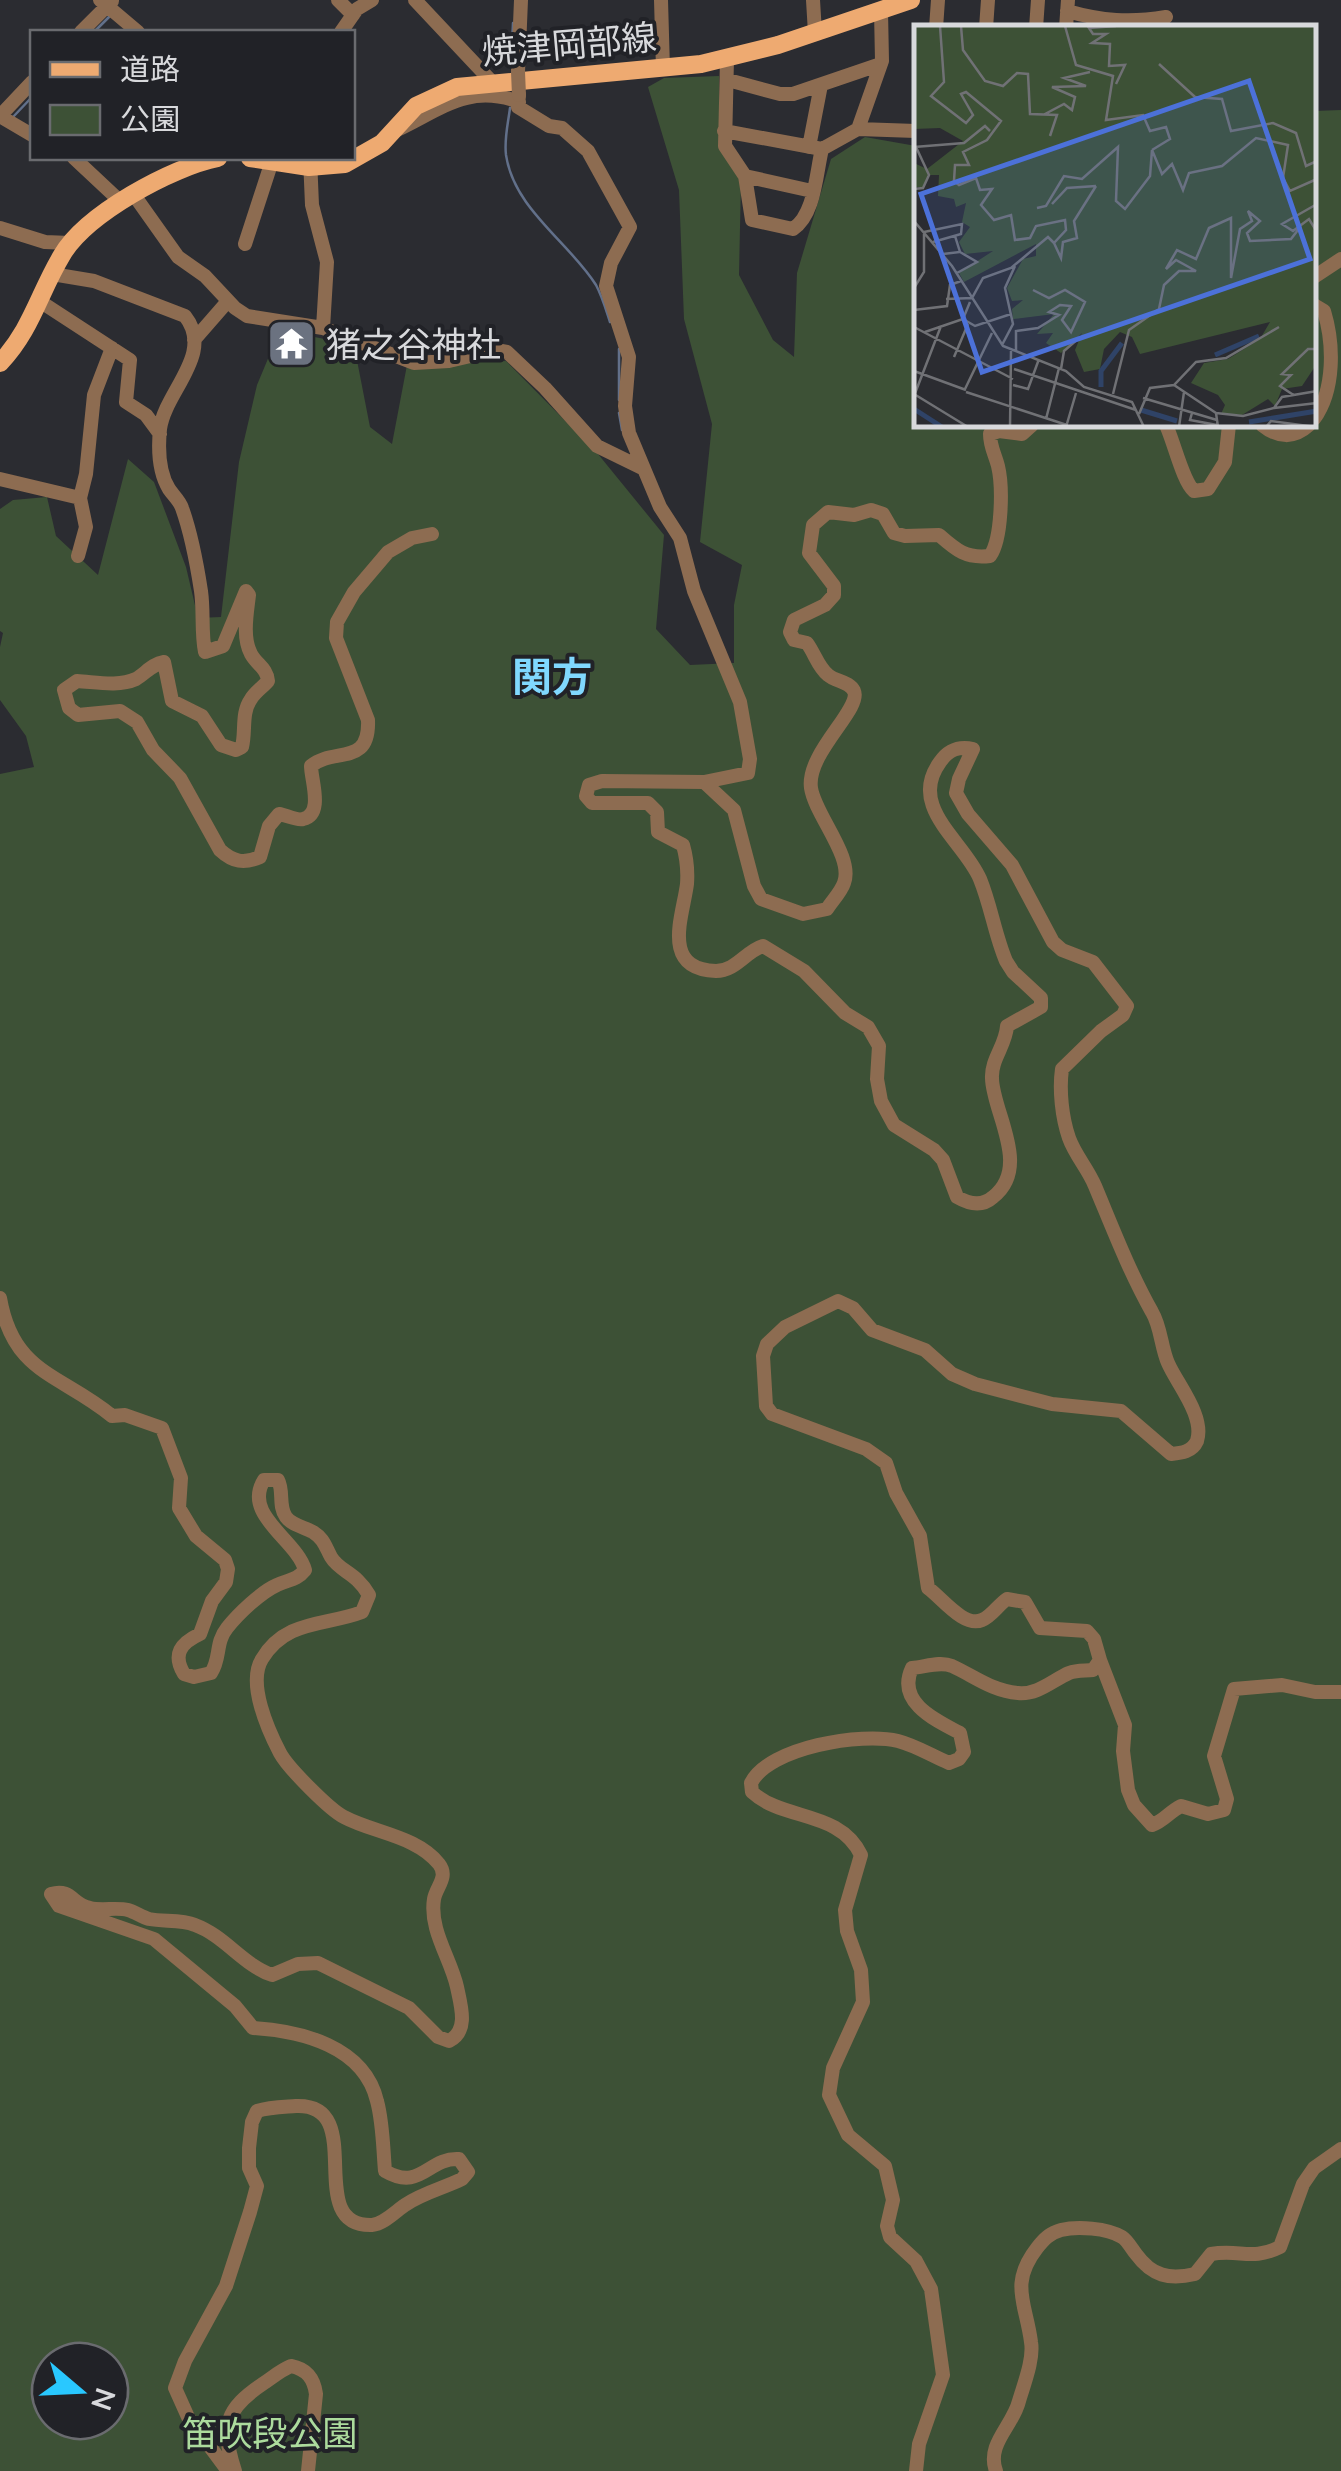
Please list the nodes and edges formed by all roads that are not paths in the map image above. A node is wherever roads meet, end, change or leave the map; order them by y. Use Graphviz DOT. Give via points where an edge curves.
graph roads {
  1 [pos="338,0"];
  2 [pos="372,0"];
  3 [pos="415,0"];
  4 [pos="521,0"];
  5 [pos="662,0"];
  6 [pos="813,0"];
  7 [pos="911,0"];
  8 [pos="938,0"];
  9 [pos="988,0"];
  10 [pos="1038,0"];
  11 [pos="107,3"];
  12 [pos="1068,5"];
  13 [pos="882,11"];
  14 [pos="353,15"];
  15 [pos="1166,17"];
  16 [pos="936,25"];
  17 [pos="986,25"];
  18 [pos="1036,25"];
  19 [pos="83,30"];
  20 [pos="136,30"];
  21 [pos="342,30"];
  22 [pos="815,33"];
  23 [pos="726,59"];
  24 [pos="881,64"];
  25 [pos="663,69"];
  26 [pos="728,80"];
  27 [pos="493,82"];
  28 [pos="30,85"];
  29 [pos="821,85"];
  30 [pos="519,99"];
  31 [pos="6,120"];
  32 [pos="858,129"];
  33 [pos="724,131"];
  34 [pos="914,131"];
  35 [pos="392,132"];
  36 [pos="30,134"];
  37 [pos="816,148"];
  38 [pos="355,158"];
  39 [pos="77,160"];
  40 [pos="210,160"];
  41 [pos="261,160"];
  42 [pos="351,160"];
  43 [pos="272,162"];
  44 [pos="309,162"];
  45 [pos="745,176"];
  46 [pos="812,191"];
  47 [pos="127,198"];
  48 [pos="0,228"];
  49 [pos="70,243"];
  50 [pos="245,244"];
  51 [pos="1341,258"];
  52 [pos="52,274"];
  53 [pos="1316,275"];
  54 [pos="228,301"];
  55 [pos="40,302"];
  56 [pos="1316,306"];
  57 [pos="323,328"];
  58 [pos="194,340"];
  59 [pos="112,348"];
  60 [pos="0,363"];
  61 [pos="1316,412"];
  62 [pos="1029,428"];
  63 [pos="1167,428"];
  64 [pos="1230,428"];
  65 [pos="1265,428"];
  66 [pos="1305,428"];
  67 [pos="160,434"];
  68 [pos="642,468"];
  69 [pos="0,479"];
  70 [pos="80,498"];
  71 [pos="432,534"];
  72 [pos="78,556"];
  73 [pos="704,782"];
  74 [pos="0,1298"];
  75 [pos="1100,1660"];
  76 [pos="1341,1692"];
  77 [pos="1341,2150"];
  78 [pos="231,2471"];
  79 [pos="308,2471"];
  80 [pos="916,2471"];
  81 [pos="996,2471"];
  1 -- 14 [label="street"];
  2 -- 14 [label="street"];
  3 -- 27 [label="street"];
  4 -- 30 [label="street, bridge"];
  5 -- 25 [label="street"];
  6 -- 22 [label="street"];
  7 -- 13 [label="main road, 焼津岡部線"];
  8 -- 16 [label="street"];
  9 -- 17 [label="street"];
  10 -- 18 [label="street"];
  11 -- 19 [label="street"];
  11 -- 20 [label="street"];
  12 -- 15 [label="street" via="1097,20"];
  13 -- 22 [label="main road, 焼津岡部線"];
  13 -- 24 [label="street"];
  14 -- 21 [label="street"];
  22 -- 23 [label="main road, 焼津岡部線"];
  23 -- 25 [label="main road, 焼津岡部線"];
  23 -- 26 [label="street"];
  24 -- 29 [label="street"];
  24 -- 32 [label="street"];
  25 -- 27 [label="main road, 焼津岡部線"];
  26 -- 29 [label="street" via="780,94"];
  26 -- 33 [label="street"];
  27 -- 35 [label="main road, 焼津岡部線" via="458,87 416,106"];
  28 -- 31 [label="street"];
  29 -- 37 [label="street"];
  30 -- 35 [label="street" via="469,97"];
  30 -- 68 [label="street" via="518,106 562,128 588,152 630,227 606,286 629,357 627,420"];
  31 -- 36 [label="street"];
  32 -- 34 [label="street"];
  32 -- 37 [label="street"];
  33 -- 37 [label="street"];
  33 -- 45 [label="street" via="724,146"];
  35 -- 38 [label="main road, 焼津岡部線"];
  37 -- 46 [label="street"];
  39 -- 47 [label="street"];
  40 -- 47 [label="main road"];
  41 -- 43 [label="main road, 焼津岡部線"];
  42 -- 44 [label="main road, 焼津岡部線"];
  43 -- 44 [label="main road, 焼津岡部線"];
  43 -- 50 [label="street"];
  44 -- 57 [label="street" via="327,262"];
  45 -- 46 [label="street"];
  45 -- 46 [label="street" via="752,220 793,229"];
  47 -- 49 [label="main road"];
  47 -- 54 [label="street"];
  48 -- 49 [label="street"];
  49 -- 52 [label="main road"];
  51 -- 53 [label="street"];
  52 -- 55 [label="main road"];
  52 -- 58 [label="street" via="94,281 184,316"];
  54 -- 57 [label="street" via="247,316"];
  54 -- 58 [label="street"];
  55 -- 59 [label="street"];
  55 -- 60 [label="main road"];
  56 -- 61 [label="street" via="1330,332 1328,388"];
  57 -- 68 [label="street" via="414,362 508,352 597,446"];
  58 -- 67 [label="street" via="190,367 164,410"];
  59 -- 67 [label="street" via="130,360 126,402"];
  59 -- 70 [label="street" via="94,395"];
  62 -- 73 [label="street" via="990,434 1001,505 990,556 958,552 939,535 894,533 883,514 871,510 828,512 813,525 809,553 834,595 794,620 790,632 807,644 826,674 846,683 855,700 823,745 811,788 845,866 845,882 827,909 802,914 762,899 734,810"];
  63 -- 64 [label="street" via="1194,492 1208,489 1226,462"];
  65 -- 66 [label="street" via="1286,436"];
  67 -- 71 [label="street" via="164,478 182,506 201,591 205,652 223,646 246,592 250,653 268,681 245,711 242,748 236,750 221,745 202,716 172,701 164,662 132,681 77,680 64,690 65,700 78,715 120,712 137,722 152,750 180,778 220,850 236,861 260,857 268,826 279,814 303,819 313,812 315,762 360,748 368,720 336,638 337,622 388,552"];
  68 -- 73 [label="street" via="680,538 694,591 740,702 748,773"];
  69 -- 70 [label="street"];
  70 -- 72 [label="street" via="86,527"];
  73 -- 75 [label="street" via="602,781 590,784 586,796 592,804 648,804 657,812 658,832 683,845 688,873 678,929 681,953 692,964 717,971 764,946 804,971 868,1028 879,1046 881,1101 894,1124 942,1160 956,1197 988,1202 1005,1181 1010,1148 993,1066 1007,1026 1041,1006 1038,992 1006,961 976,872 934,813 931,780 949,751 973,749 956,793 1012,864 1052,942 1093,962 1124,998 1124,1016 1062,1069 1065,1117 1112,1234 1154,1314 1166,1359 1191,1402 1195,1445 1171,1454 1121,1411 1052,1404 974,1384 926,1350 872,1330 838,1301 772,1336 763,1356 772,1414 886,1463 920,1536 928,1588 974,1622 1006,1599 1026,1602 1040,1628 1087,1631"];
  74 -- 78 [label="street" via="11,1338 34,1368 112,1416 162,1428 181,1478 179,1508 228,1570 200,1634 179,1652 184,1674 212,1673 228,1626 304,1570 302,1558 266,1519 258,1498 264,1480 282,1485 288,1521 315,1533 340,1567 359,1577 369,1595 362,1612 299,1627 262,1658 262,1703 282,1757 340,1816 412,1843 440,1866 443,1877 434,1899 435,1923 463,2028 449,2041 409,2008 318,1963 272,1975 194,1924 93,1909 70,1893 50,1894 59,1906 154,1939 252,2028 306,2035 360,2067 377,2098 385,2171 418,2178 449,2158 460,2159 468,2172 382,2222 353,2220 340,2205 330,2120 307,2106 257,2111 248,2148 257,2186 250,2212 226,2286 175,2388 188,2418"];
  75 -- 76 [label="street" via="1125,1725 1128,1790 1152,1825 1181,1806 1208,1814 1224,1810 1214,1756 1234,1689 1282,1685"];
  75 -- 80 [label="street" via="1093,1670 1015,1694 952,1666 912,1668 913,1701 960,1732 960,1760 950,1764 884,1738 837,1740 790,1754 751,1783 760,1800 842,1832 861,1855 845,1910 863,2002 833,2068 829,2095 848,2135 885,2166 893,2200 890,2237 916,2261 931,2289 944,2375"];
  77 -- 81 [label="street" via="1314,2168 1280,2248 1260,2257 1211,2254 1195,2274 1167,2278 1146,2269 1124,2237 1063,2230 1044,2238 1022,2274 1031,2355 1018,2408 995,2449"];
  78 -- 79 [label="street" via="226,2439 232,2410 292,2366 314,2382 316,2394"];
}
